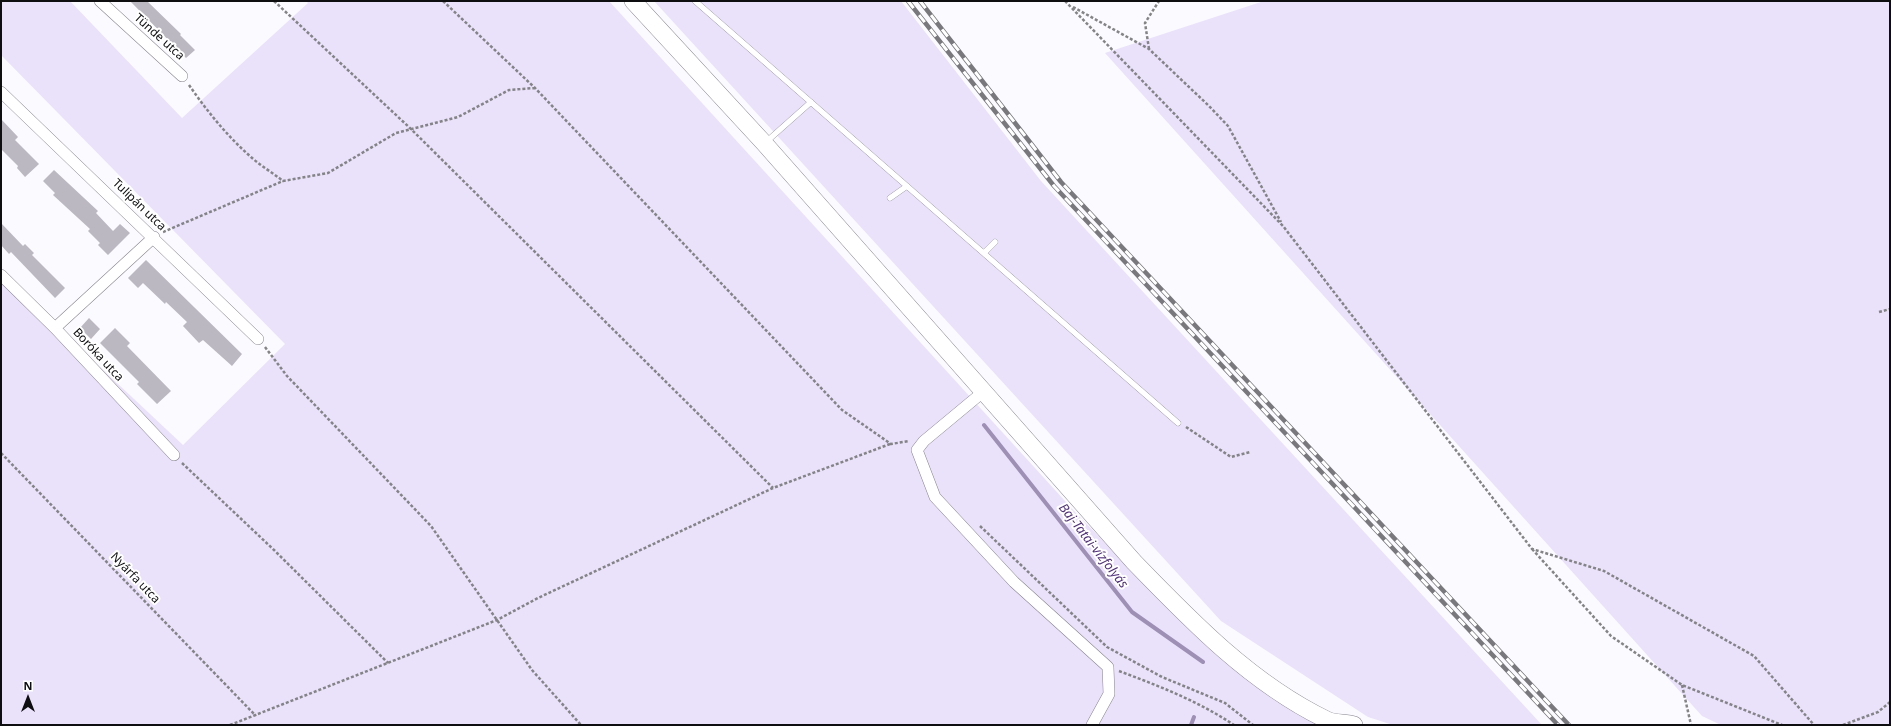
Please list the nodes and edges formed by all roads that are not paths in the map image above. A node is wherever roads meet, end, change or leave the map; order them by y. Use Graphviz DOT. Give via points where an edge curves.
graph roads {
  1 [pos="100,1"];
  2 [pos="633,1"];
  3 [pos="695,1"];
  4 [pos="182,76"];
  5 [pos="1,92"];
  6 [pos="811,102"];
  7 [pos="764,143"];
  8 [pos="907,186"];
  9 [pos="890,198"];
  10 [pos="154,237"];
  11 [pos="994,242"];
  12 [pos="984,253"];
  13 [pos="1,275"];
  14 [pos="55,328"];
  15 [pos="258,339"];
  16 [pos="983,392"];
  17 [pos="1178,423"];
  18 [pos="174,455"];
  19 [pos="1092,725"];
  20 [pos="1354,725"];
  1 -- 4 [label="street, Tünde utca"];
  2 -- 7 [label="main road"];
  3 -- 6 [label="lane"];
  5 -- 10 [label="street, Tulipán utca"];
  6 -- 7 [label="lane"];
  6 -- 8 [label="lane"];
  7 -- 16 [label="main road"];
  8 -- 9 [label="lane"];
  8 -- 12 [label="lane"];
  10 -- 14 [label="street"];
  10 -- 15 [label="street, Tulipán utca"];
  11 -- 12 [label="lane"];
  12 -- 17 [label="lane"];
  13 -- 14 [label="street, Boróka utca"];
  14 -- 18 [label="street, Boróka utca"];
  16 -- 19 [label="street" via="924,441 917,450 935,497 1014,582 1108,667 1109,694"];
  16 -- 20 [label="main road" via="1134,562 1205,634 1254,674 1301,706 1329,721"];
}
